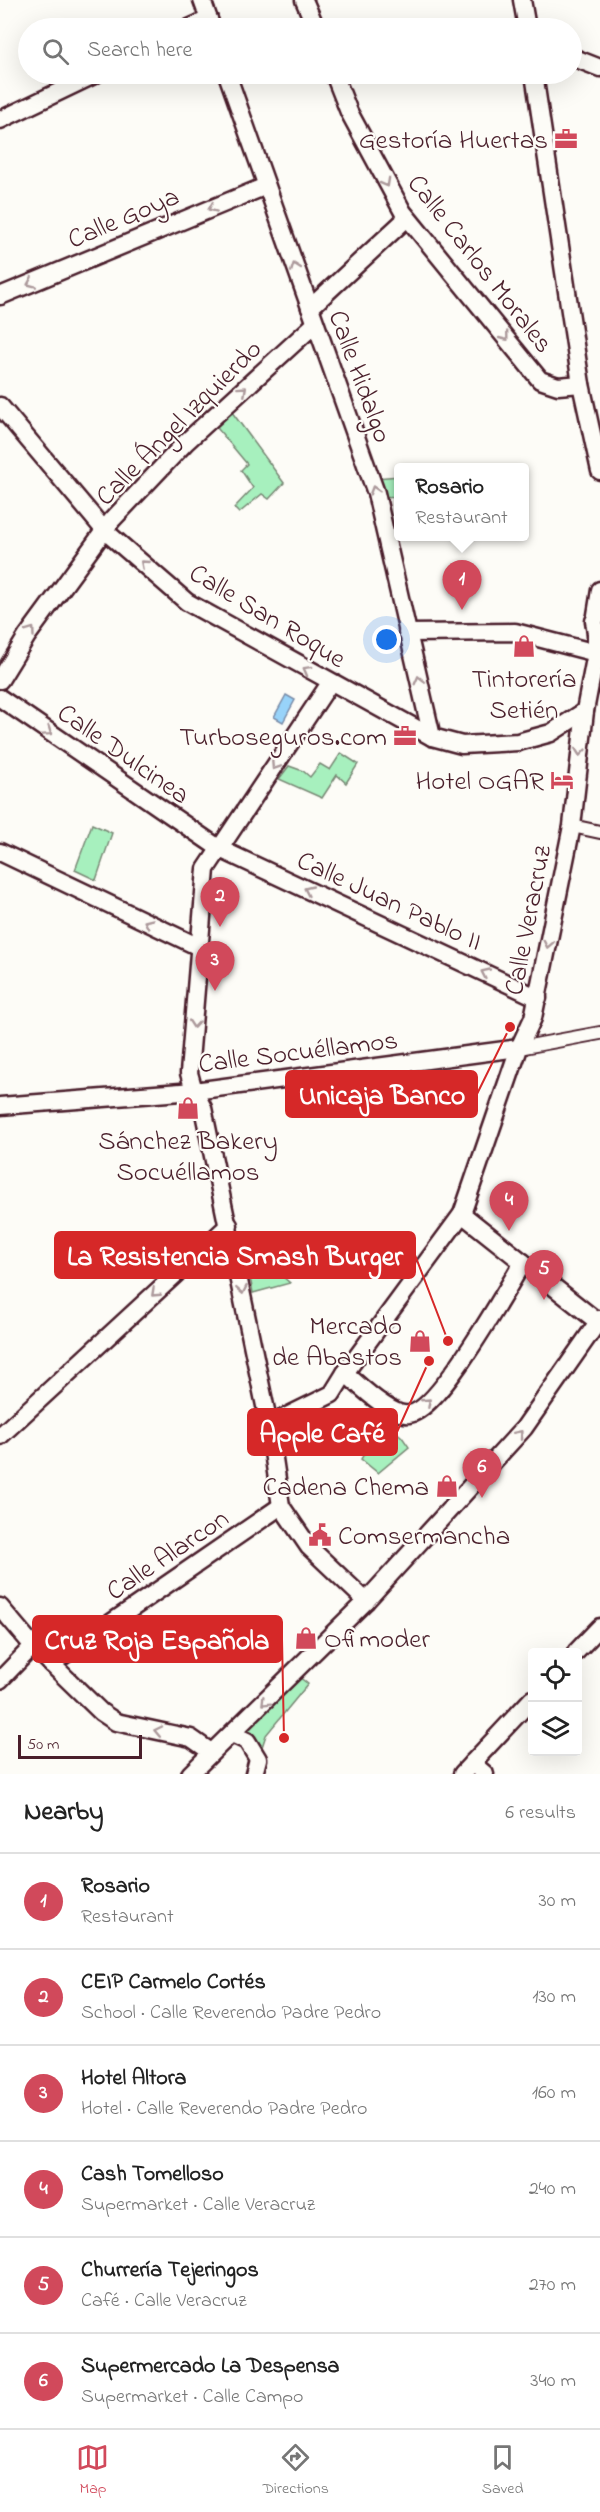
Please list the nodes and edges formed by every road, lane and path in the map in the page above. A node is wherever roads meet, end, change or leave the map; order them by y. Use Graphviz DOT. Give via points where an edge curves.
graph roads {
  1 [pos="202,0"];
  2 [pos="304,0"];
  3 [pos="522,0"];
  4 [pos="208,18"];
  5 [pos="312,18"];
  6 [pos="525,18"];
  7 [pos="582,61"];
  8 [pos="600,68"];
  9 [pos="75,84"];
  10 [pos="230,84"];
  11 [pos="338,84"];
  12 [pos="536,84"];
  13 [pos="0,120"];
  14 [pos="266,186"];
  15 [pos="407,218"];
  16 [pos="0,296"];
  17 [pos="309,308"];
  18 [pos="315,324"];
  19 [pos="581,384"];
  20 [pos="0,406"];
  21 [pos="600,471"];
  22 [pos="105,531"];
  23 [pos="600,590"];
  24 [pos="598,630"];
  25 [pos="407,633"];
  26 [pos="0,680"];
  27 [pos="330,682"];
  28 [pos="0,698"];
  29 [pos="585,711"];
  30 [pos="432,737"];
  31 [pos="572,826"];
  32 [pos="600,832"];
  33 [pos="220,849"];
  34 [pos="0,852"];
  35 [pos="201,948"];
  36 [pos="538,998"];
  37 [pos="600,1033"];
  38 [pos="519,1048"];
  39 [pos="194,1091"];
  40 [pos="0,1106"];
  41 [pos="462,1214"];
  42 [pos="229,1225"];
  43 [pos="523,1262"];
  44 [pos="599,1321"];
  45 [pos="345,1373"];
  46 [pos="269,1425"];
  47 [pos="0,1436"];
  48 [pos="281,1506"];
  49 [pos="366,1601"];
  50 [pos="0,1607"];
  51 [pos="600,1627"];
  52 [pos="33,1646"];
  53 [pos="581,1648"];
  54 [pos="51,1664"];
  55 [pos="0,1680"];
  56 [pos="530,1702"];
  57 [pos="232,1734"];
  58 [pos="211,1752"];
  59 [pos="473,1770"];
  60 [pos="190,1774"];
  61 [pos="254,1774"];
  1 -- 4 [label="street"];
  2 -- 5 [label="street"];
  3 -- 6 [label="street"];
  7 -- 8 [label="street"];
  9 -- 13 [label="street"];
  10 -- 14 [label="street, Calle Hidalgo"];
  11 -- 15 [label="street, Calle Carlos Morales, one-way"];
  12 -- 19 [label="street"];
  14 -- 16 [label="street, Calle Goya, one-way"];
  17 -- 14 [label="street, Calle Hidalgo, one-way"];
  15 -- 17 [label="street"];
  15 -- 19 [label="street, Calle Carlos Morales, one-way" via="540,380 558,386"];
  17 -- 18 [label="street, Calle Hidalgo"];
  22 -- 18 [label="street, Calle Ángel Izquierdo, one-way" via="186,442"];
  25 -- 18 [label="street, Calle Hidalgo, one-way" via="376,493"];
  19 -- 21 [label="street"];
  20 -- 22 [label="street, Calle San Roque"];
  26 -- 22 [label="street, Calle Ángel Izquierdo, one-way" via="27,636"];
  27 -- 22 [label="street, Calle San Roque, one-way" via="187,602"];
  23 -- 24 [label="street, Calle Veracruz"];
  24 -- 25 [label="street"];
  24 -- 29 [label="street, Calle Veracruz"];
  30 -- 25 [label="street, Calle Hidalgo, one-way"];
  27 -- 30 [label="street, Calle San Roque"];
  27 -- 33 [label="street, one-way"];
  28 -- 33 [label="street, Calle Dulcinea, one-way"];
  29 -- 30 [label="street, Calle San Roque" via="551,733 518,742 462,745"];
  29 -- 31 [label="street, Calle Veracruz, one-way"];
  31 -- 32 [label="street"];
  31 -- 36 [label="street, Calle Veracruz, one-way"];
  33 -- 35 [label="street" via="206,869"];
  36 -- 33 [label="street, Calle Juan Pablo II, one-way"];
  35 -- 34 [label="street, one-way"];
  35 -- 39 [label="street, one-way" via="189,1072"];
  36 -- 38 [label="street, Calle Veracruz"];
  37 -- 38 [label="street, Calle Socuéllamos"];
  38 -- 39 [label="street, Calle Socuéllamos"];
  38 -- 41 [label="street, Calle Veracruz"];
  39 -- 40 [label="street, Calle Socuéllamos"];
  39 -- 42 [label="street" via="202,1108"];
  41 -- 43 [label="street"];
  41 -- 45 [label="street, Calle Veracruz"];
  42 -- 46 [label="street, one-way"];
  42 -- 47 [label="street, one-way"];
  43 -- 44 [label="street"];
  45 -- 43 [label="street, one-way" via="393,1411 415,1413 434,1397 481,1333"];
  49 -- 44 [label="street, one-way" via="524,1428"];
  45 -- 46 [label="street, Calle Veracruz" via="332,1394"];
  46 -- 48 [label="street"];
  48 -- 49 [label="street" via="309,1547"];
  48 -- 54 [label="street, Calle Alarcon"];
  49 -- 57 [label="street, one-way"];
  50 -- 52 [label="street"];
  51 -- 53 [label="street"];
  52 -- 54 [label="street"];
  52 -- 55 [label="street"];
  58 -- 54 [label="street, one-way" via="191,1738 116,1722 101,1713"];
  56 -- 59 [label="street"];
  57 -- 58 [label="street"];
  57 -- 61 [label="street" via="247,1741 258,1759"];
  58 -- 60 [label="street"];
}
